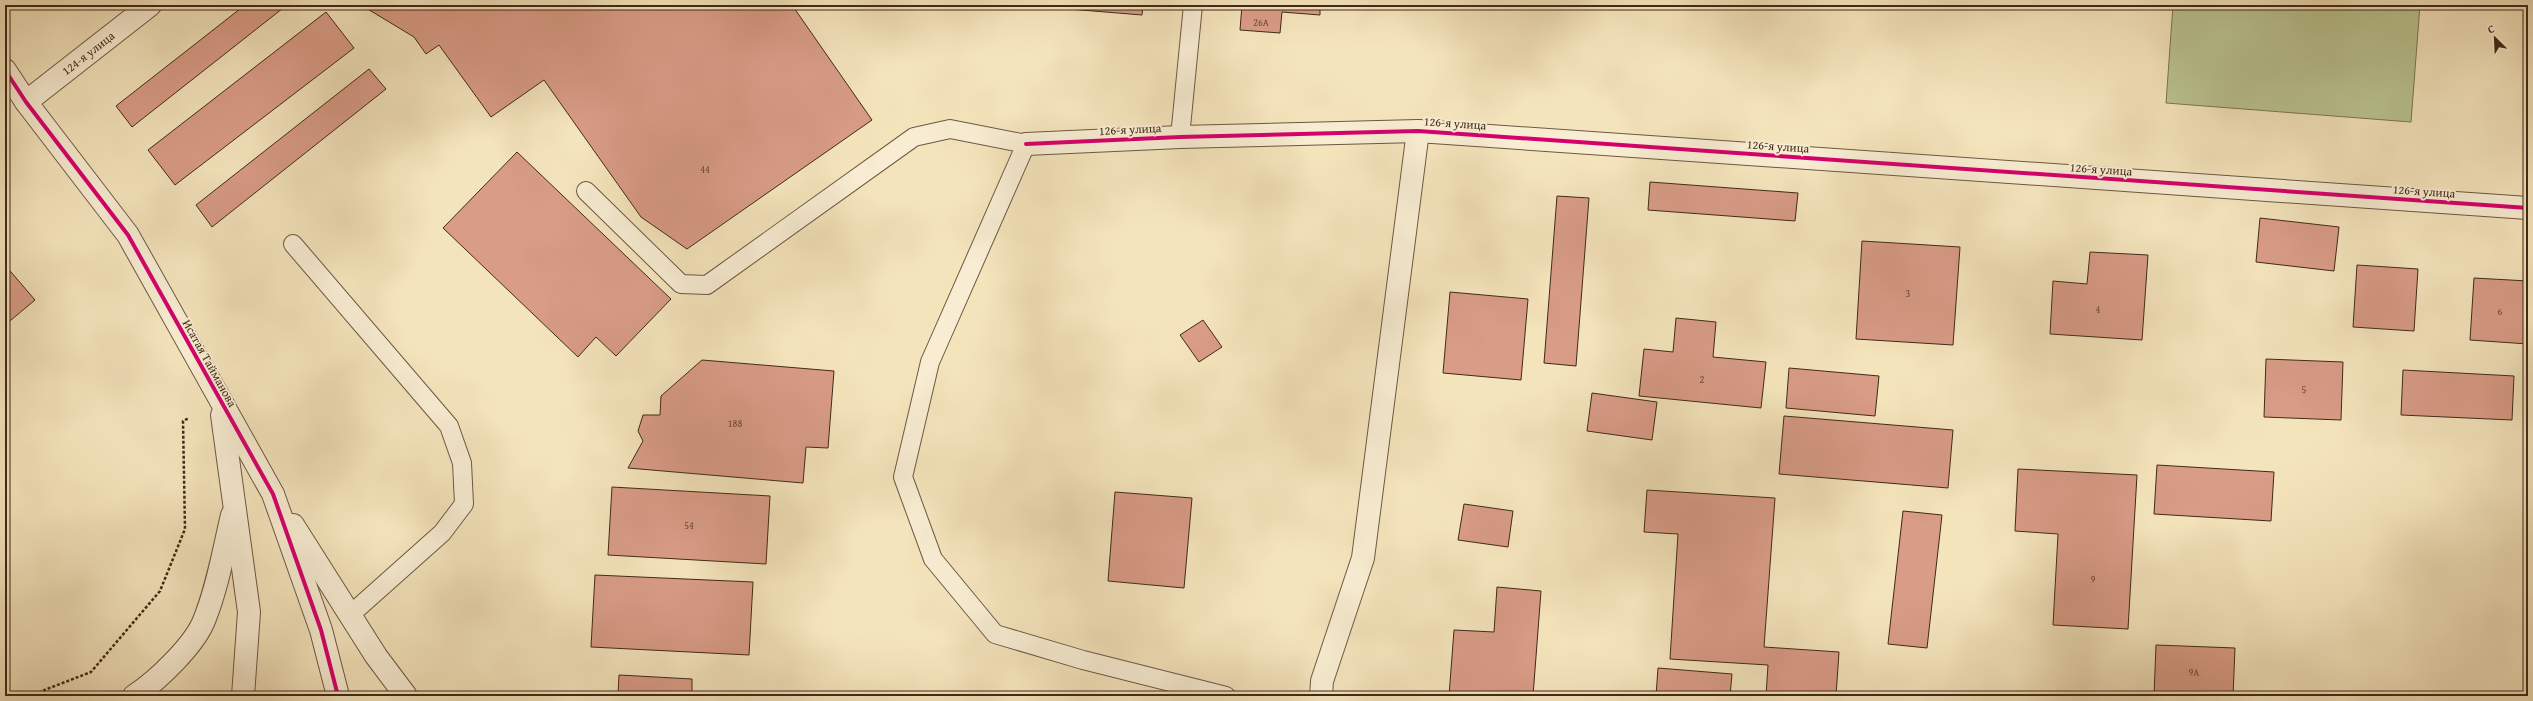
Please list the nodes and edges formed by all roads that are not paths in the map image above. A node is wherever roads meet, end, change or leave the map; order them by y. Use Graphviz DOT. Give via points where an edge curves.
graph roads {
  1 [pos="150,5"];
  2 [pos="1193,5"];
  3 [pos="5,70"];
  4 [pos="26,102"];
  5 [pos="1418,131"];
  6 [pos="1180,137"];
  7 [pos="1026,144"];
  8 [pos="586,191"];
  9 [pos="2528,208"];
  10 [pos="293,244"];
  11 [pos="220,403"];
  12 [pos="273,494"];
  13 [pos="235,504"];
  14 [pos="350,615"];
  15 [pos="134,696"];
  16 [pos="243,696"];
  17 [pos="338,696"];
  18 [pos="406,696"];
  19 [pos="1226,696"];
  20 [pos="1321,696"];
  1 -- 4 [label="street, 124-я улица"];
  2 -- 6 [label="lane"];
  3 -- 4 [label="street, Исатая Тайманова"];
  4 -- 11 [label="street, Исатая Тайманова" via="128,235"];
  5 -- 6 [label="street, 126-я улица"];
  5 -- 9 [label="street, 126-я улица"];
  5 -- 20 [label="street" via="1363,558 1322,681"];
  6 -- 7 [label="street, 126-я улица"];
  7 -- 8 [label="lane" via="950,129 914,137 707,285 681,284"];
  7 -- 19 [label="lane" via="930,362 903,477 933,559 995,634 1083,660"];
  10 -- 14 [label="lane" via="450,426 462,463 464,504 442,533"];
  11 -- 12 [label="street, Исатая Тайманова"];
  11 -- 13 [label="street, Исатая Тайманова"];
  12 -- 14 [label="street"];
  12 -- 17 [label="street, Исатая Тайманова" via="321,630"];
  13 -- 15 [label="street" via="205,619 181,655"];
  13 -- 16 [label="street, Исатая Тайманова" via="248,612"];
  14 -- 18 [label="street"];
}
